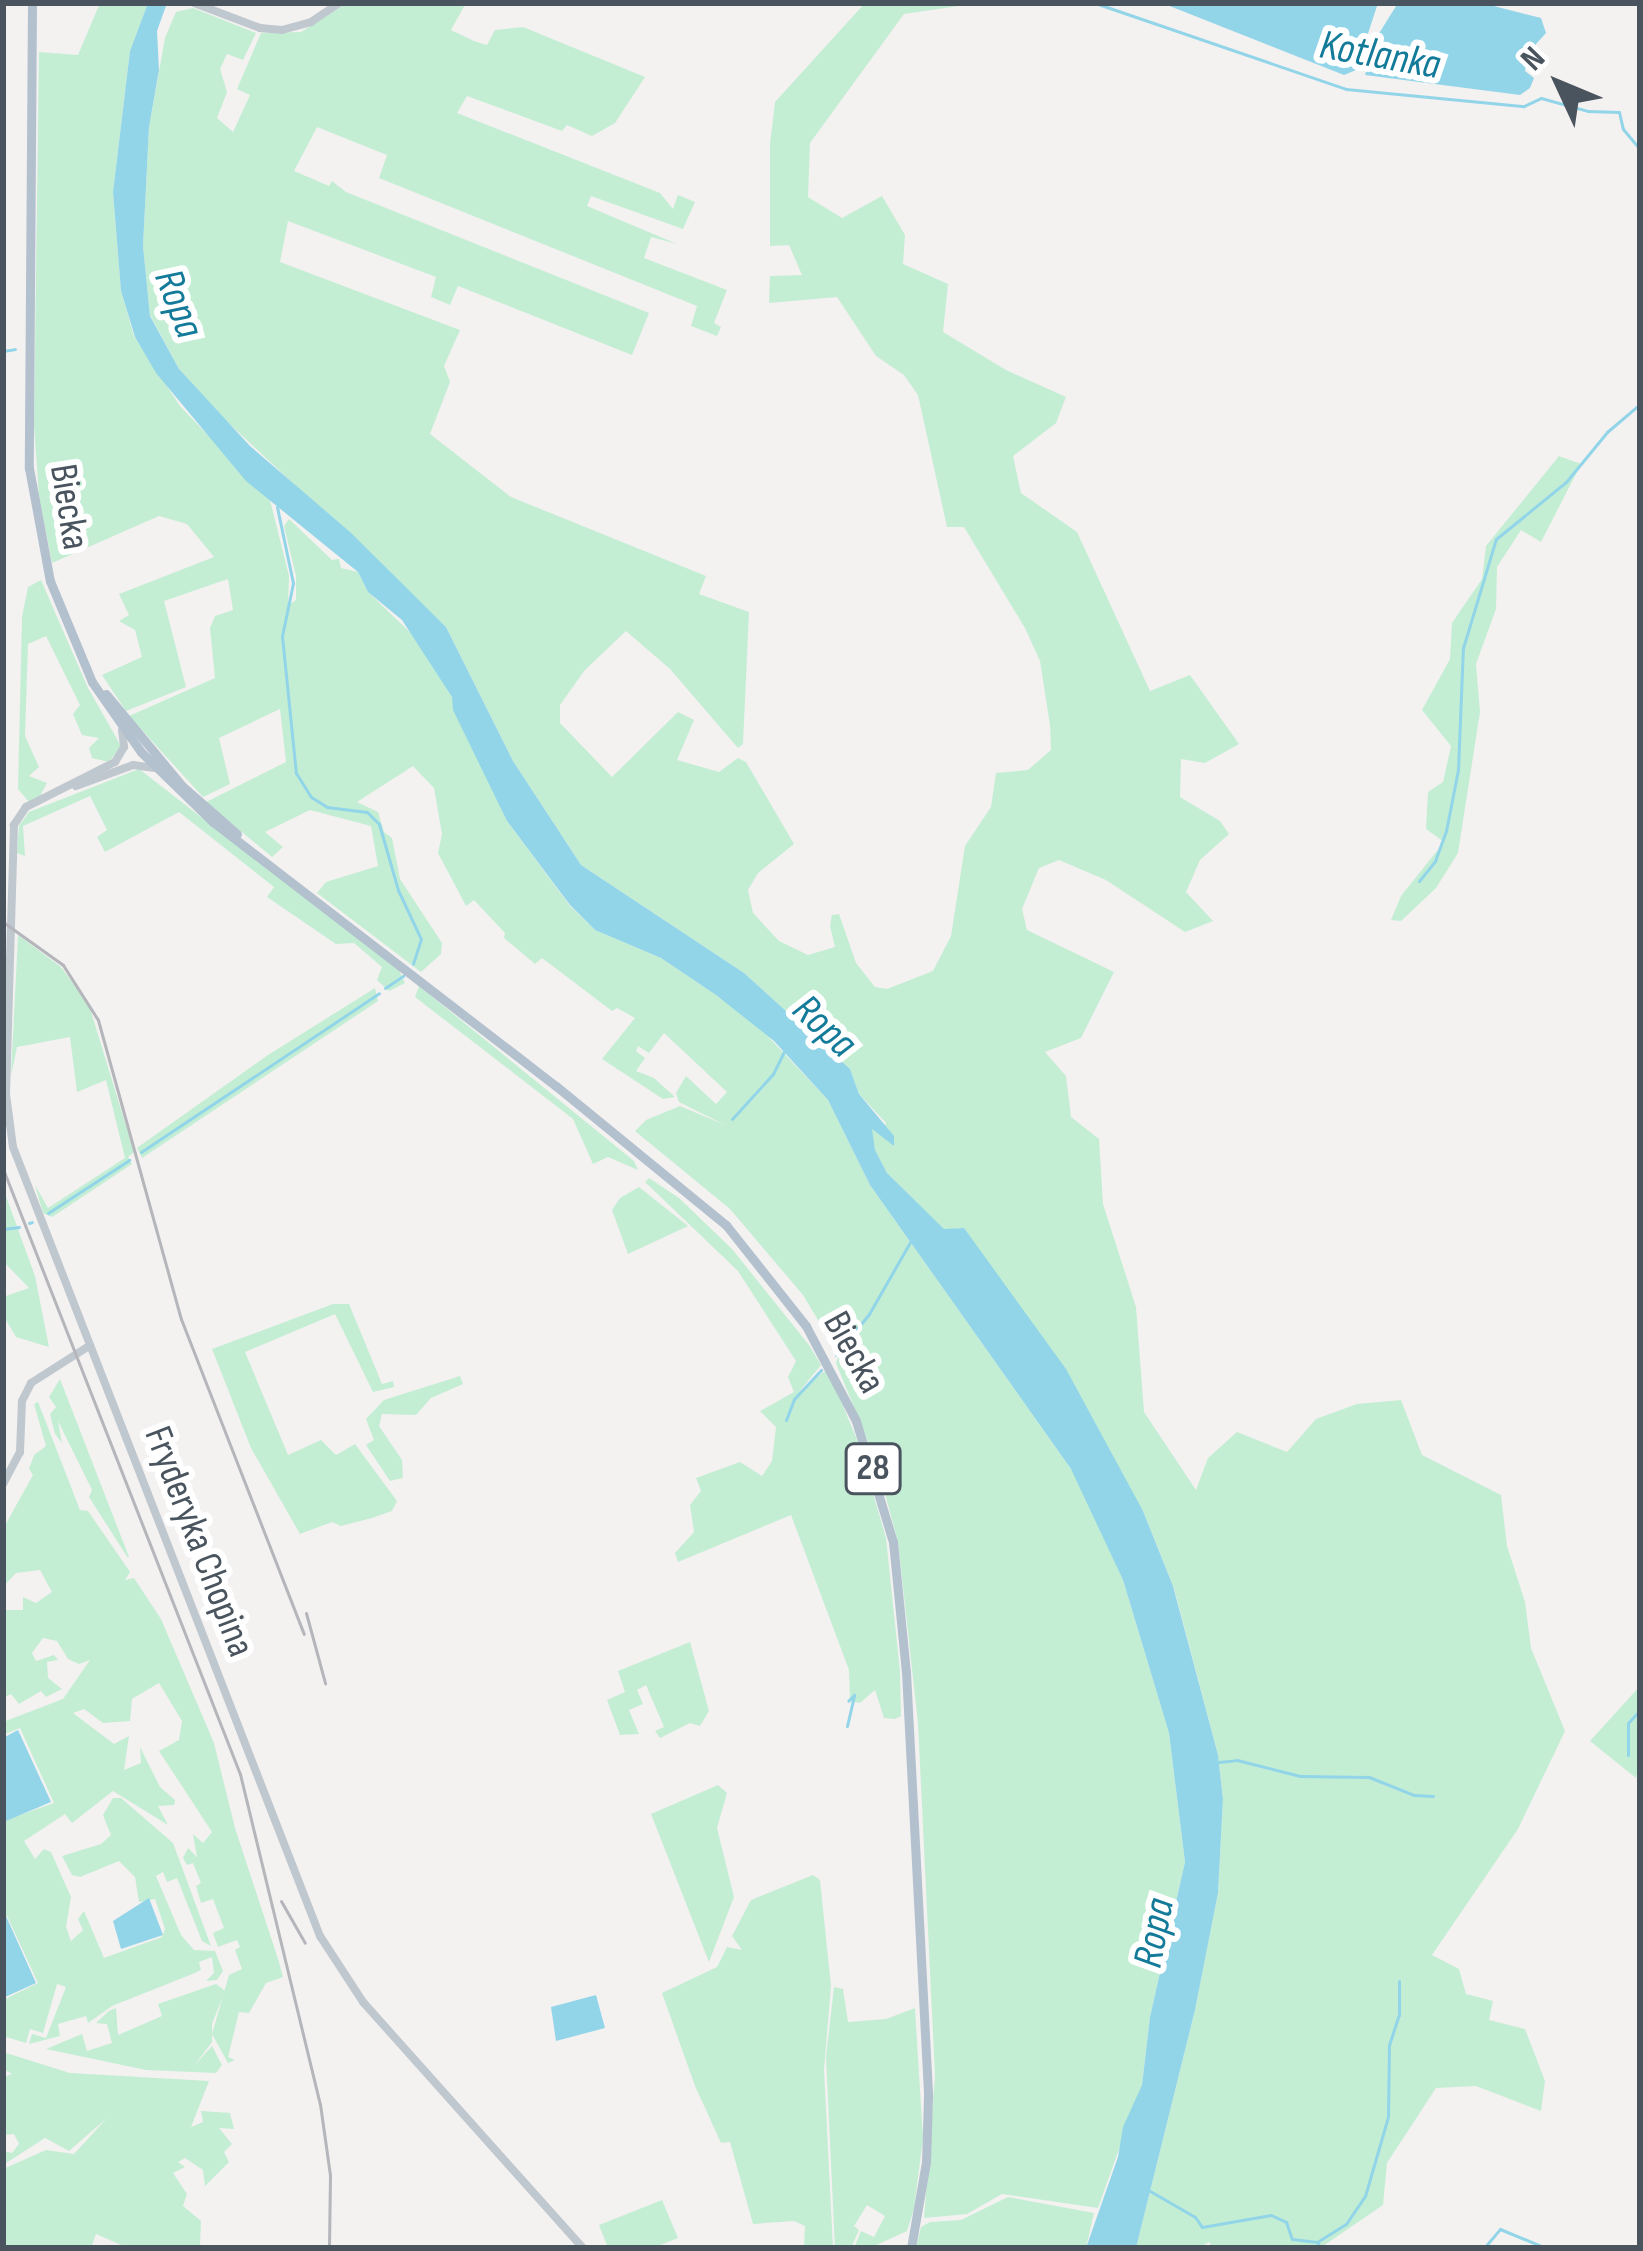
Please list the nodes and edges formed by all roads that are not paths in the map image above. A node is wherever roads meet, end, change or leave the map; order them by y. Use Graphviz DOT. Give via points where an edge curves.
graph roads {
  1 [pos="32,3"];
  2 [pos="194,3"];
  3 [pos="339,3"];
  4 [pos="80,654"];
  5 [pos="122,728"];
  6 [pos="144,748"];
  7 [pos="115,762"];
  8 [pos="134,765"];
  9 [pos="155,768"];
  10 [pos="62,789"];
  11 [pos="274,866"];
  12 [pos="89,1346"];
  13 [pos="3,1484"];
  14 [pos="583,2248"];
  15 [pos="911,2248"];
  1 -- 4 [label="main road, Biecka / 28" via="29,468 46,568"];
  2 -- 3 [label="street" via="282,30"];
  4 -- 5 [label="main road, Biecka / 28"];
  4 -- 6 [label="main road, Biecka / 28"];
  5 -- 6 [label="main road, Biecka / 28"];
  5 -- 7 [label="street"];
  6 -- 7 [label="street, Fryderyka Chopina"];
  6 -- 8 [label="street"];
  6 -- 9 [label="main road, Biecka / 28"];
  6 -- 11 [label="main road, Biecka / 28"];
  7 -- 10 [label="street, Fryderyka Chopina"];
  8 -- 9 [label="street, Fryderyka Chopina"];
  8 -- 10 [label="street, Fryderyka Chopina"];
  9 -- 11 [label="main road, Biecka / 28"];
  10 -- 12 [label="street, Fryderyka Chopina" via="26,807 14,826 7,1112"];
  11 -- 15 [label="main road, Biecka / 28" via="698,1198 779,1287 856,1421 893,1542 907,1672 928,2096"];
  12 -- 13 [label="street" via="31,1383 20,1452"];
  12 -- 14 [label="street, Fryderyka Chopina" via="334,1962"];
}
